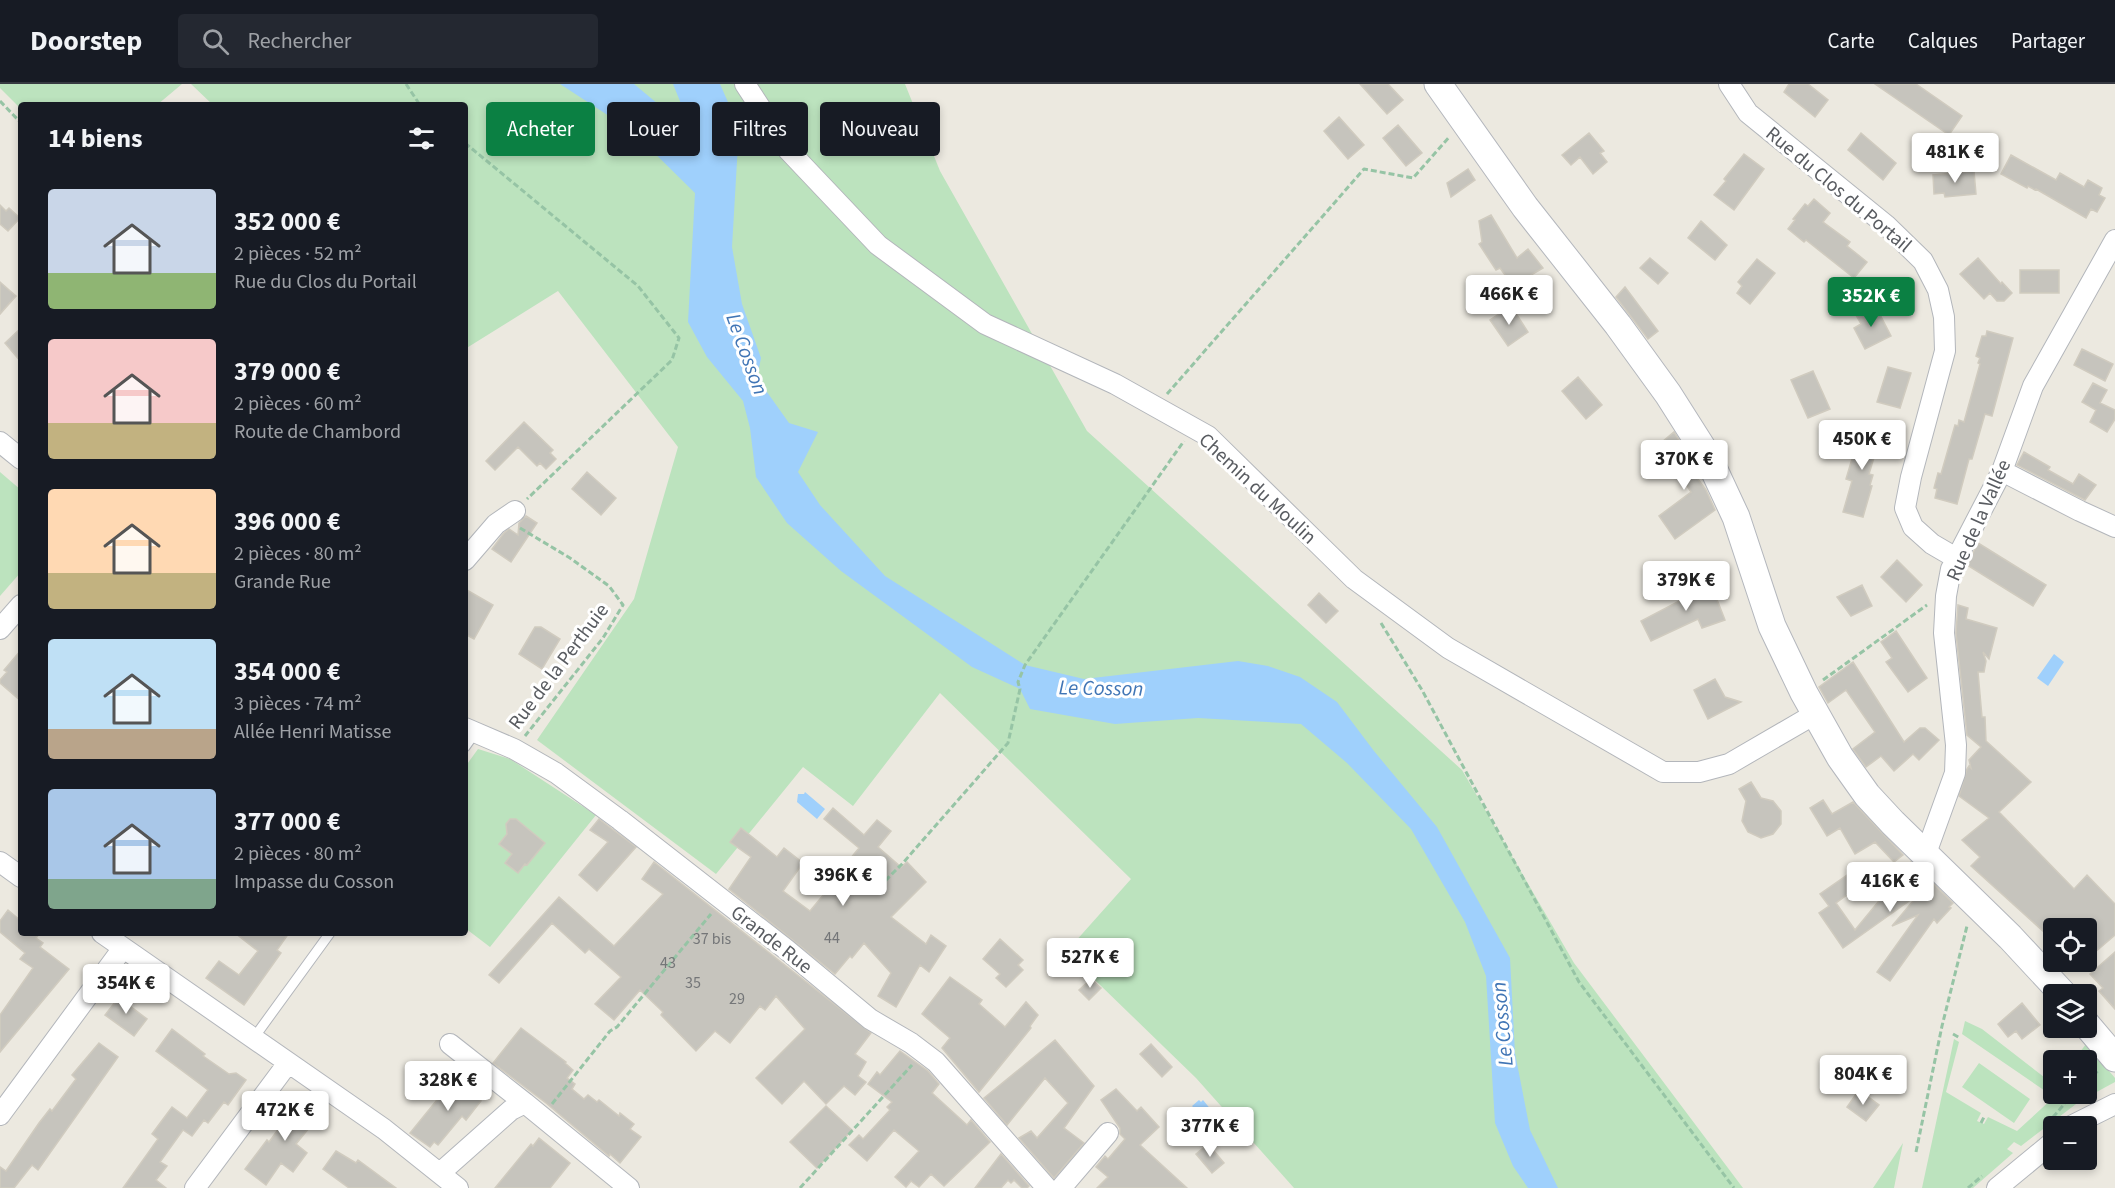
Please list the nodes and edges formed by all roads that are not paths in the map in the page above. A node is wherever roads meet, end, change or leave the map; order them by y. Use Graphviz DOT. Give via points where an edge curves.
graph roads {
  1 [pos="745,84"];
  2 [pos="1438,84"];
  3 [pos="1729,84"];
  4 [pos="2115,240"];
  5 [pos="0,442"];
  6 [pos="18,457"];
  7 [pos="2002,471"];
  8 [pos="515,511"];
  9 [pos="2115,527"];
  10 [pos="468,557"];
  11 [pos="1956,558"];
  12 [pos="18,608"];
  13 [pos="0,629"];
  14 [pos="1810,703"];
  15 [pos="468,736"];
  16 [pos="1925,856"];
  17 [pos="0,862"];
  18 [pos="18,875"];
  19 [pos="106,936"];
  20 [pos="328,936"];
  21 [pos="123,948"];
  22 [pos="2053,984"];
  23 [pos="2097,1037"];
  24 [pos="253,1039"];
  25 [pos="450,1044"];
  26 [pos="2115,1058"];
  27 [pos="288,1063"];
  28 [pos="525,1103"];
  29 [pos="2115,1104"];
  30 [pos="0,1115"];
  31 [pos="2091,1116"];
  32 [pos="1108,1133"];
  33 [pos="2043,1150"];
  34 [pos="440,1173"];
  35 [pos="195,1188"];
  36 [pos="458,1188"];
  37 [pos="629,1188"];
  38 [pos="1047,1188"];
  39 [pos="1061,1188"];
  40 [pos="1997,1188"];
  1 -- 14 [label="street, Chemin du Moulin" via="788,150 878,245 986,324 1115,384 1208,436 1354,579 1439,641 1663,772 1699,772 1729,764"];
  2 -- 14 [label="main road" via="1524,207 1668,394 1708,457 1736,517 1772,626"];
  3 -- 11 [label="street, Rue du Clos du Portail" via="1748,113 1886,225 1923,261 1938,290 1944,317 1944,351 1905,508 1913,527"];
  4 -- 7 [label="street, Rue de la Vallée" via="2034,386"];
  5 -- 6 [label="street"];
  7 -- 9 [label="street"];
  7 -- 11 [label="street, Rue de la Vallée"];
  8 -- 10 [label="street" via="496,524"];
  11 -- 16 [label="street, Rue de la Vallée" via="1946,596 1944,633 1956,745 1955,773"];
  12 -- 13 [label="street"];
  14 -- 16 [label="main road" via="1867,795"];
  15 -- 38 [label="street, Grande Rue" via="514,749 556,773 723,900 870,1019 936,1062"];
  16 -- 22 [label="main road"];
  17 -- 18 [label="street"];
  19 -- 21 [label="street"];
  20 -- 24 [label="lane"];
  21 -- 24 [label="street"];
  21 -- 30 [label="street"];
  23 -- 26 [label="main road"];
  24 -- 27 [label="street"];
  25 -- 28 [label="street"];
  27 -- 34 [label="street"];
  27 -- 35 [label="street"];
  28 -- 34 [label="street" via="511,1110"];
  28 -- 37 [label="street"];
  29 -- 31 [label="street"];
  32 -- 39 [label="street"];
  33 -- 40 [label="street"];
  34 -- 36 [label="street"];
}
